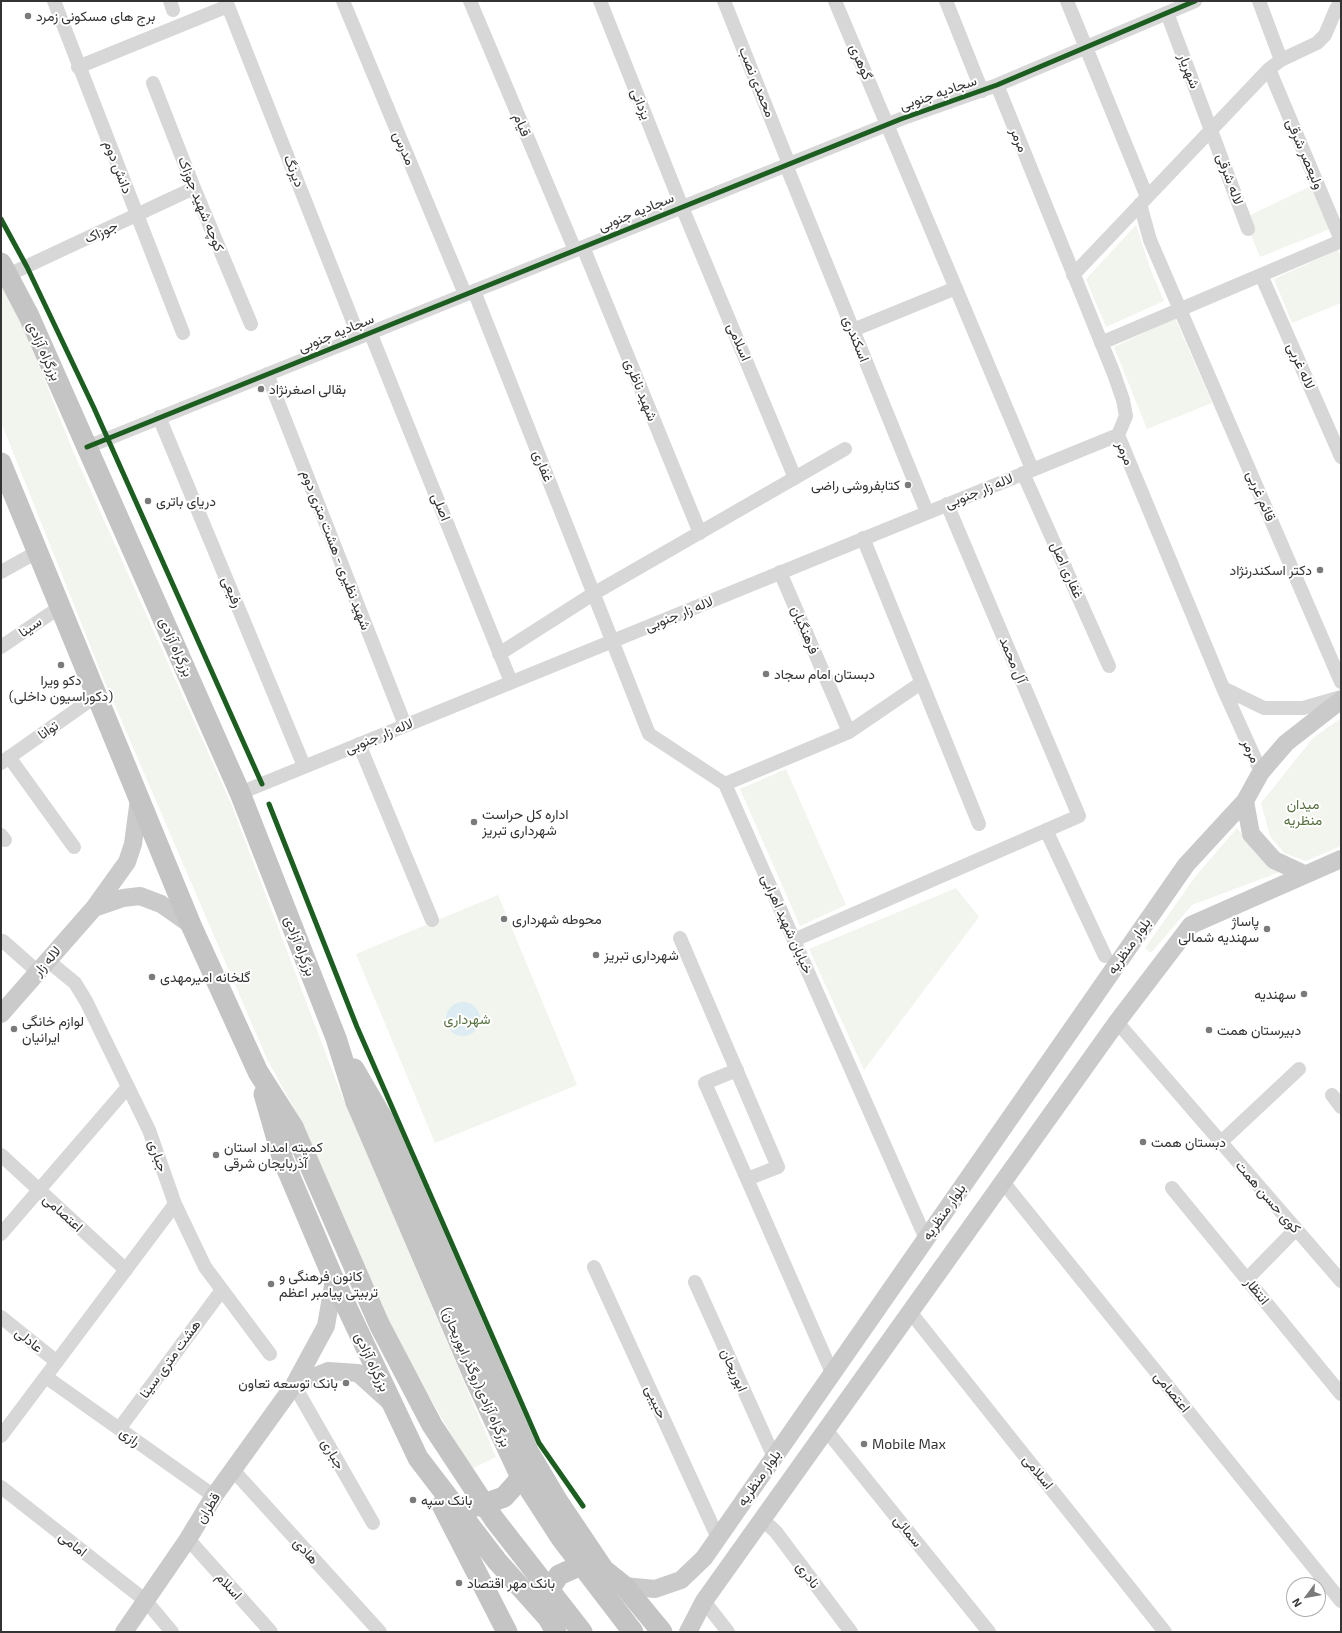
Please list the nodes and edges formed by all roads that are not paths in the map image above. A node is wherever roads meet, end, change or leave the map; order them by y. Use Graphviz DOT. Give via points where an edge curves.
graph roads {
  1 [pos="54,1"];
  2 [pos="343,1"];
  3 [pos="470,1"];
  4 [pos="600,1"];
  5 [pos="724,1"];
  6 [pos="835,1"];
  7 [pos="946,1"];
  8 [pos="1067,1"];
  9 [pos="1195,1"];
  10 [pos="1259,1"];
  11 [pos="1173,7"];
  12 [pos="1339,11"];
  13 [pos="1087,47"];
  14 [pos="1281,60"];
  15 [pos="78,67"];
  16 [pos="1269,69"];
  17 [pos="153,83"];
  18 [pos="997,85"];
  19 [pos="982,91"];
  20 [pos="888,124"];
  21 [pos="1212,129"];
  22 [pos="787,164"];
  23 [pos="194,188"];
  24 [pos="1144,200"];
  25 [pos="682,207"];
  26 [pos="137,216"];
  27 [pos="1248,229"];
  28 [pos="1341,240"];
  29 [pos="579,248"];
  30 [pos="4,269"];
  31 [pos="1073,275"];
  32 [pos="1261,275"];
  33 [pos="956,288"];
  34 [pos="469,292"];
  35 [pos="1180,309"];
  36 [pos="251,324"];
  37 [pos="853,330"];
  38 [pos="183,333"];
  39 [pos="365,335"];
  40 [pos="1101,343"];
  41 [pos="268,374"];
  42 [pos="159,418"];
  43 [pos="1118,434"];
  44 [pos="87,447"];
  45 [pos="845,450"];
  46 [pos="1341,458"];
  47 [pos="1,463"];
  48 [pos="1028,471"];
  49 [pos="795,478"];
  50 [pos="947,504"];
  51 [pos="927,512"];
  52 [pos="700,533"];
  53 [pos="863,538"];
  54 [pos="37,552"];
  55 [pos="1,572"];
  56 [pos="780,572"];
  57 [pos="593,594"];
  58 [pos="60,607"];
  59 [pos="611,641"];
  60 [pos="1,647"];
  61 [pos="499,654"];
  62 [pos="1109,666"];
  63 [pos="511,682"];
  64 [pos="1341,682"];
  65 [pos="921,683"];
  66 [pos="1223,688"];
  67 [pos="96,696"];
  68 [pos="1341,698"];
  69 [pos="405,725"];
  70 [pos="849,732"];
  71 [pos="359,744"];
  72 [pos="5,760"];
  73 [pos="304,766"];
  74 [pos="1261,772"];
  75 [pos="725,784"];
  76 [pos="240,793"];
  77 [pos="139,799"];
  78 [pos="1245,801"];
  79 [pos="979,824"];
  80 [pos="1046,830"];
  81 [pos="74,847"];
  82 [pos="1341,859"];
  83 [pos="1304,874"];
  84 [pos="94,908"];
  85 [pos="432,920"];
  86 [pos="191,925"];
  87 [pos="680,938"];
  88 [pos="794,940"];
  89 [pos="3,941"];
  90 [pos="1105,956"];
  91 [pos="42,966"];
  92 [pos="1,1014"];
  93 [pos="1117,1022"];
  94 [pos="336,1038"];
  95 [pos="737,1070"];
  96 [pos="1299,1070"];
  97 [pos="258,1072"];
  98 [pos="127,1088"];
  99 [pos="1332,1095"];
  100 [pos="356,1102"];
  101 [pos="1341,1107"];
  102 [pos="1221,1142"];
  103 [pos="1,1155"];
  104 [pos="747,1179"];
  105 [pos="1003,1182"];
  106 [pos="1172,1188"];
  107 [pos="38,1191"];
  108 [pos="175,1204"];
  109 [pos="1296,1229"];
  110 [pos="1,1234"];
  111 [pos="926,1239"];
  112 [pos="594,1267"];
  113 [pos="126,1270"];
  114 [pos="1247,1279"];
  115 [pos="334,1280"];
  116 [pos="1341,1281"];
  117 [pos="696,1282"];
  118 [pos="222,1290"];
  119 [pos="911,1313"];
  120 [pos="1,1317"];
  121 [pos="270,1354"];
  122 [pos="57,1362"];
  123 [pos="832,1373"];
  124 [pos="46,1377"];
  125 [pos="294,1385"];
  126 [pos="1341,1394"];
  127 [pos="391,1402"];
  128 [pos="119,1429"];
  129 [pos="827,1431"];
  130 [pos="1,1436"];
  131 [pos="528,1451"];
  132 [pos="774,1457"];
  133 [pos="418,1458"];
  134 [pos="233,1470"];
  135 [pos="1,1487"];
  136 [pos="214,1496"];
  137 [pos="452,1504"];
  138 [pos="763,1520"];
  139 [pos="373,1523"];
  140 [pos="718,1538"];
  141 [pos="188,1539"];
  142 [pos="604,1570"];
  143 [pos="624,1586"];
  144 [pos="704,1601"];
  145 [pos="1341,1601"];
  146 [pos="146,1602"];
  147 [pos="552,1625"];
  148 [pos="124,1632"];
  149 [pos="172,1632"];
  150 [pos="271,1632"];
  151 [pos="380,1632"];
  152 [pos="507,1632"];
  153 [pos="582,1632"];
  154 [pos="633,1632"];
  155 [pos="662,1632"];
  156 [pos="688,1632"];
  157 [pos="728,1632"];
  158 [pos="851,1632"];
  159 [pos="989,1632"];
  160 [pos="1166,1632"];
  1 -- 15 [label="street, دانش دوم"];
  2 -- 34 [label="street, مدرس"];
  3 -- 29 [label="street, قیام"];
  4 -- 25 [label="street, یزدانی"];
  5 -- 22 [label="street, محمدی نصب"];
  6 -- 20 [label="street, گوهری"];
  7 -- 19 [label="street"];
  8 -- 13 [label="street, قائم غربی"];
  9 -- 11 [label="street, سجادیه جنوبی"];
  10 -- 14 [label="street"];
  11 -- 13 [label="street, سجادیه جنوبی"];
  11 -- 21 [label="street, شهریار"];
  12 -- 14 [label="street" via="1325,35 1317,43"];
  13 -- 18 [label="street, سجادیه جنوبی"];
  13 -- 24 [label="street, قائم غربی"];
  14 -- 16 [label="street"];
  15 -- 26 [label="street, دانش دوم"];
  15 -- 39 [label="street, دیرنگ" via="228,6"];
  16 -- 21 [label="street"];
  16 -- 28 [label="street, ولیعصر شرقی"];
  17 -- 23 [label="street, کوچه شهید جوزاک"];
  18 -- 19 [label="street, سجادیه جنوبی"];
  18 -- 31 [label="street, مرمر"];
  19 -- 20 [label="street, سجادیه جنوبی"];
  20 -- 22 [label="street, سجادیه جنوبی"];
  20 -- 33 [label="street, گوهری"];
  21 -- 24 [label="street"];
  21 -- 27 [label="street, لاله شرقی"];
  22 -- 25 [label="street, سجادیه جنوبی"];
  22 -- 37 [label="street, اسکندری"];
  23 -- 26 [label="street, جوزاک"];
  23 -- 36 [label="street, کوچه شهید جوزاک"];
  24 -- 31 [label="street"];
  24 -- 35 [label="street, قائم غربی" via="1150,240"];
  25 -- 29 [label="street, سجادیه جنوبی"];
  25 -- 49 [label="street, اسلامی"];
  26 -- 30 [label="street, جوزاک"];
  26 -- 38 [label="street, دانش دوم"];
  28 -- 32 [label="street"];
  29 -- 34 [label="street, سجادیه جنوبی"];
  29 -- 52 [label="street, شهید ناظری"];
  30 -- 44 [label="highway, بزرگراه آزادی" via="29,316"];
  31 -- 40 [label="street, مرمر"];
  32 -- 35 [label="street"];
  32 -- 46 [label="street, لاله غربی"];
  33 -- 37 [label="street"];
  33 -- 48 [label="street, غفاری اصل"];
  34 -- 39 [label="street, سجادیه جنوبی"];
  34 -- 57 [label="street, غفاری"];
  35 -- 40 [label="street"];
  35 -- 64 [label="street, قائم غربی"];
  37 -- 51 [label="street, اسکندری"];
  39 -- 41 [label="street, سجادیه جنوبی"];
  39 -- 61 [label="street, اصلی"];
  40 -- 43 [label="street, مرمر" via="1123,400 1126,416"];
  41 -- 42 [label="street, سجادیه جنوبی"];
  41 -- 69 [label="street, شهید نظیری - هشت متری دوم"];
  42 -- 44 [label="street, سجادیه جنوبی"];
  42 -- 73 [label="street, رفیعی"];
  43 -- 48 [label="street, لاله زار جنوبی"];
  43 -- 66 [label="street, مرمر"];
  44 -- 76 [label="highway, بزرگراه آزادی"];
  45 -- 49 [label="street"];
  47 -- 54 [label="highway, بزرگراه آزادی"];
  48 -- 50 [label="street, لاله زار جنوبی"];
  48 -- 62 [label="street, غفاری اصل"];
  49 -- 52 [label="street"];
  50 -- 51 [label="street, لاله زار جنوبی"];
  50 -- 80 [label="street, آل محمد" via="1079,816"];
  51 -- 53 [label="street, لاله زار جنوبی"];
  52 -- 57 [label="street"];
  53 -- 56 [label="street, لاله زار جنوبی"];
  53 -- 65 [label="street"];
  54 -- 55 [label="street"];
  54 -- 58 [label="highway, بزرگراه آزادی"];
  56 -- 59 [label="street, لاله زار جنوبی"];
  56 -- 70 [label="street, فرهنگیان"];
  57 -- 59 [label="street, غفاری"];
  57 -- 61 [label="street"];
  58 -- 60 [label="street, سینا"];
  58 -- 67 [label="highway, بزرگراه آزادی"];
  59 -- 63 [label="street, لاله زار جنوبی"];
  59 -- 75 [label="street" via="649,734"];
  61 -- 63 [label="street, اصلی"];
  63 -- 69 [label="street, لاله زار جنوبی"];
  65 -- 70 [label="street"];
  65 -- 79 [label="street"];
  66 -- 68 [label="street" via="1264,708 1303,708"];
  66 -- 74 [label="street, مرمر"];
  67 -- 72 [label="street, توانا"];
  67 -- 77 [label="highway, بزرگراه آزادی"];
  68 -- 74 [label="main road, بلوار منظریه" via="1286,743"];
  69 -- 71 [label="street, لاله زار جنوبی"];
  70 -- 75 [label="street"];
  71 -- 73 [label="street, لاله زار جنوبی"];
  71 -- 85 [label="street"];
  72 -- 81 [label="street"];
  73 -- 76 [label="street, لاله زار جنوبی"];
  74 -- 78 [label="main road, بلوار منظریه"];
  75 -- 88 [label="street, خیابان شهید اهرابی"];
  76 -- 94 [label="highway, بزرگراه آزادی"];
  77 -- 84 [label="main road, لاله زار" via="133,844 127,862"];
  77 -- 86 [label="highway, بزرگراه آزادی"];
  78 -- 83 [label="main road" via="1251,834 1274,860"];
  78 -- 111 [label="main road, بلوار منظریه" via="1186,865"];
  80 -- 88 [label="street"];
  80 -- 90 [label="street"];
  82 -- 83 [label="main road, بلوار منظریه"];
  83 -- 93 [label="main road, بلوار منظریه" via="1191,925"];
  84 -- 86 [label="main road, لاله زار" via="123,898 140,896 161,904"];
  84 -- 91 [label="main road, لاله زار"];
  86 -- 97 [label="highway, بزرگراه آزادی"];
  87 -- 95 [label="street"];
  88 -- 111 [label="street, خیابان شهید اهرابی"];
  89 -- 91 [label="street, جباری"];
  91 -- 92 [label="main road, لاله زار"];
  91 -- 98 [label="street, جباری" via="75,983 118,1064"];
  93 -- 102 [label="street, کوی حسن همت"];
  93 -- 105 [label="main road, بلوار منظریه"];
  94 -- 100 [label="highway, بزرگراه آزادی"];
  94 -- 131 [label="highway, بزرگراه آزادی" via="383,1119"];
  95 -- 104 [label="street" via="778,1167"];
  95 -- 104 [label="street" via="705,1083"];
  96 -- 102 [label="street"];
  97 -- 115 [label="highway, بزرگراه آزادی" via="283,1160"];
  97 -- 153 [label="highway, بزرگراه آزادی, bridge" via="293,1127 379,1324 432,1425 494,1519"];
  98 -- 107 [label="street"];
  98 -- 108 [label="street, جباری" via="149,1130"];
  99 -- 101 [label="street"];
  100 -- 154 [label="highway, بزرگراه آزادی(روگذر ابوریحان), bridge" via="475,1379 519,1473 561,1538"];
  102 -- 109 [label="street, کوی حسن همت"];
  103 -- 107 [label="street, اعتصامی"];
  104 -- 123 [label="street"];
  105 -- 119 [label="main road, بلوار منظریه"];
  105 -- 145 [label="street, اعتصامی"];
  106 -- 114 [label="street, انتظار"];
  107 -- 110 [label="street"];
  107 -- 113 [label="street, اعتصامی"];
  108 -- 113 [label="street"];
  108 -- 118 [label="street, جباری" via="205,1267"];
  109 -- 114 [label="street"];
  109 -- 116 [label="street, کوی حسن همت"];
  111 -- 123 [label="main road, بلوار منظریه"];
  112 -- 140 [label="street, حبیبی"];
  113 -- 122 [label="street"];
  114 -- 126 [label="street, انتظار"];
  115 -- 125 [label="main road, قطران" via="326,1326"];
  115 -- 127 [label="highway, بزرگراه آزادی"];
  117 -- 132 [label="street, ابوریحان"];
  118 -- 121 [label="street, جباری"];
  118 -- 128 [label="street, هشت متری سینا"];
  119 -- 129 [label="main road, بلوار منظریه"];
  119 -- 160 [label="street, اسلامی"];
  120 -- 122 [label="street, عادلی"];
  122 -- 124 [label="street"];
  123 -- 132 [label="main road, بلوار منظریه"];
  124 -- 128 [label="street, رازی"];
  124 -- 130 [label="street"];
  125 -- 127 [label="main road" via="328,1371 358,1374"];
  125 -- 134 [label="main road, قطران"];
  125 -- 139 [label="street, جباری"];
  127 -- 133 [label="highway, بزرگراه آزادی"];
  128 -- 136 [label="street, رازی"];
  129 -- 138 [label="main road, بلوار منظریه"];
  129 -- 159 [label="street, سمائی"];
  131 -- 137 [label="highway" via="521,1478 504,1497 479,1506"];
  131 -- 142 [label="highway, بزرگراه آزادی"];
  132 -- 140 [label="main road, بلوار منظریه"];
  133 -- 137 [label="highway, بزرگراه آزادی"];
  133 -- 152 [label="highway"];
  134 -- 136 [label="main road, قطران"];
  134 -- 151 [label="street, هادی"];
  135 -- 146 [label="street, امامی"];
  136 -- 141 [label="main road, قطران"];
  137 -- 147 [label="highway, بزرگراه آزادی"];
  138 -- 144 [label="main road, بلوار منظریه"];
  138 -- 158 [label="street, نادری" via="776,1532"];
  140 -- 143 [label="main road, بلوار منظریه" via="704,1558 681,1580 655,1589"];
  141 -- 146 [label="main road, قطران"];
  141 -- 150 [label="street, اسلام"];
  142 -- 143 [label="highway"];
  142 -- 147 [label="highway" via="579,1566 559,1575 546,1594"];
  143 -- 155 [label="highway"];
  144 -- 156 [label="main road, بلوار منظریه"];
  144 -- 157 [label="street"];
  146 -- 148 [label="main road, قطران"];
  146 -- 149 [label="street, امامی"];
}
